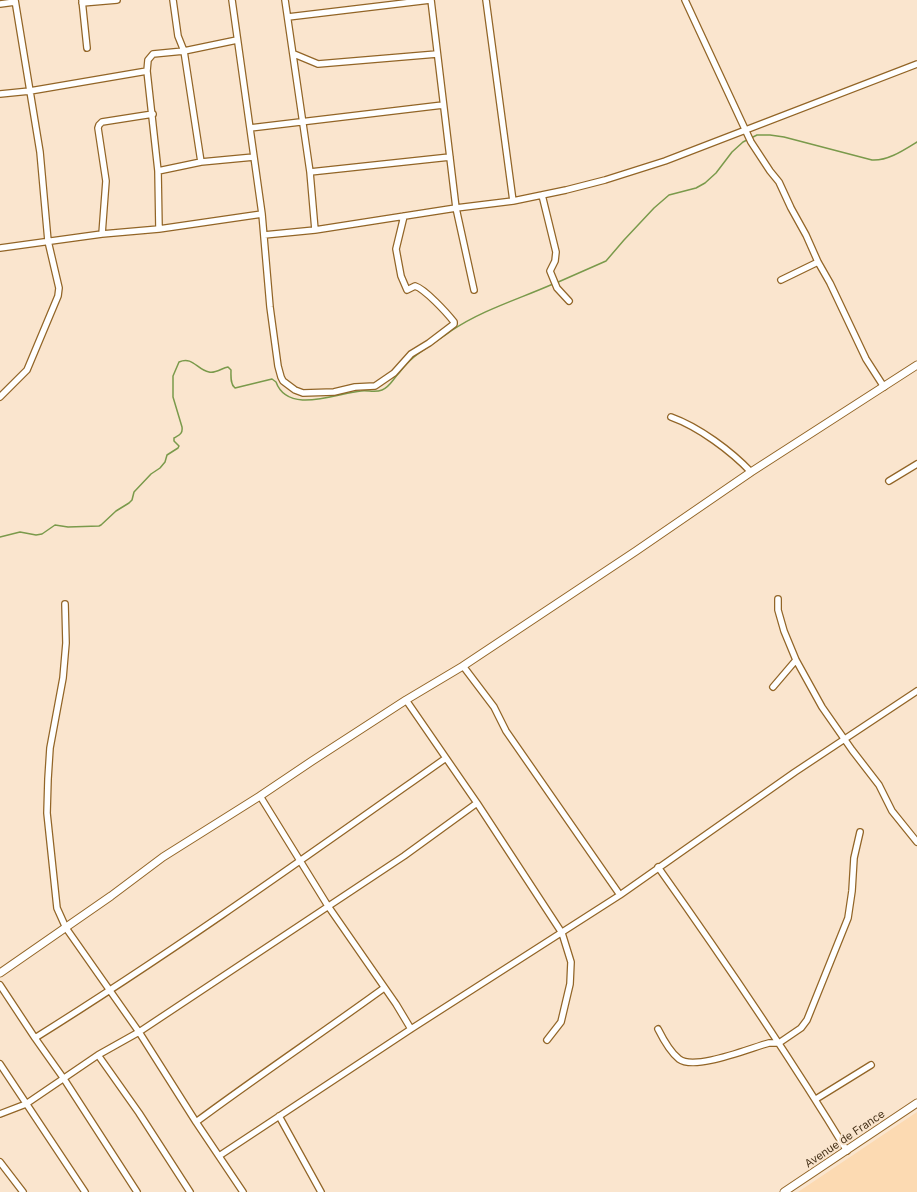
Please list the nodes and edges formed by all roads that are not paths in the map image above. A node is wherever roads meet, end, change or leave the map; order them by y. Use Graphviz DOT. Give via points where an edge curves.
graph roads {
  1 [pos="117,0"];
  2 [pos="173,0"];
  3 [pos="232,0"];
  4 [pos="285,0"];
  5 [pos="431,0"];
  6 [pos="486,0"];
  7 [pos="685,0"];
  8 [pos="15,1"];
  9 [pos="82,2"];
  10 [pos="0,4"];
  11 [pos="288,17"];
  12 [pos="237,40"];
  13 [pos="87,48"];
  14 [pos="184,51"];
  15 [pos="294,54"];
  16 [pos="437,54"];
  17 [pos="917,64"];
  18 [pos="147,71"];
  19 [pos="30,91"];
  20 [pos="0,94"];
  21 [pos="443,105"];
  22 [pos="152,114"];
  23 [pos="303,123"];
  24 [pos="250,128"];
  25 [pos="747,132"];
  26 [pos="254,157"];
  27 [pos="450,157"];
  28 [pos="201,162"];
  29 [pos="158,171"];
  30 [pos="310,172"];
  31 [pos="542,195"];
  32 [pos="513,201"];
  33 [pos="456,208"];
  34 [pos="262,214"];
  35 [pos="404,216"];
  36 [pos="159,229"];
  37 [pos="315,230"];
  38 [pos="102,234"];
  39 [pos="264,236"];
  40 [pos="48,241"];
  41 [pos="0,248"];
  42 [pos="818,262"];
  43 [pos="781,280"];
  44 [pos="474,290"];
  45 [pos="569,301"];
  46 [pos="917,365"];
  47 [pos="884,387"];
  48 [pos="0,397"];
  49 [pos="671,417"];
  50 [pos="917,464"];
  51 [pos="751,472"];
  52 [pos="889,482"];
  53 [pos="778,599"];
  54 [pos="65,604"];
  55 [pos="796,660"];
  56 [pos="463,666"];
  57 [pos="773,687"];
  58 [pos="917,691"];
  59 [pos="406,700"];
  60 [pos="845,739"];
  61 [pos="446,758"];
  62 [pos="260,796"];
  63 [pos="477,803"];
  64 [pos="860,832"];
  65 [pos="917,842"];
  66 [pos="300,861"];
  67 [pos="658,867"];
  68 [pos="620,895"];
  69 [pos="328,906"];
  70 [pos="66,928"];
  71 [pos="562,933"];
  72 [pos="0,973"];
  73 [pos="0,985"];
  74 [pos="384,988"];
  75 [pos="111,990"];
  76 [pos="411,1029"];
  77 [pos="658,1029"];
  78 [pos="139,1032"];
  79 [pos="34,1038"];
  80 [pos="547,1040"];
  81 [pos="779,1043"];
  82 [pos="98,1055"];
  83 [pos="0,1064"];
  84 [pos="871,1065"];
  85 [pos="64,1079"];
  86 [pos="816,1099"];
  87 [pos="26,1104"];
  88 [pos="917,1104"];
  89 [pos="0,1114"];
  90 [pos="279,1116"];
  91 [pos="196,1122"];
  92 [pos="847,1151"];
  93 [pos="219,1156"];
  94 [pos="0,1162"];
  95 [pos="23,1192"];
  96 [pos="85,1192"];
  97 [pos="137,1192"];
  98 [pos="190,1192"];
  99 [pos="243,1192"];
  100 [pos="321,1192"];
  101 [pos="784,1192"];
  1 -- 9 [label="street"];
  2 -- 14 [label="street" via="178,36"];
  3 -- 12 [label="street"];
  4 -- 11 [label="street"];
  5 -- 11 [label="street"];
  5 -- 16 [label="street"];
  6 -- 32 [label="street"];
  7 -- 25 [label="street"];
  8 -- 10 [label="street"];
  8 -- 19 [label="street"];
  9 -- 13 [label="street"];
  11 -- 15 [label="street"];
  12 -- 14 [label="street"];
  12 -- 24 [label="street"];
  14 -- 18 [label="street" via="153,54 148,60"];
  14 -- 28 [label="street"];
  15 -- 16 [label="street" via="318,64"];
  15 -- 23 [label="street"];
  16 -- 21 [label="street"];
  17 -- 25 [label="street"];
  18 -- 19 [label="street"];
  18 -- 22 [label="street"];
  19 -- 20 [label="street"];
  19 -- 40 [label="street" via="41,156"];
  21 -- 23 [label="street"];
  21 -- 27 [label="street"];
  22 -- 29 [label="street"];
  22 -- 38 [label="street" via="102,122 98,125 106,181"];
  23 -- 24 [label="street"];
  23 -- 30 [label="street"];
  24 -- 26 [label="street"];
  25 -- 31 [label="street" via="611,178"];
  25 -- 42 [label="street" via="770,171 780,182"];
  26 -- 28 [label="street"];
  26 -- 34 [label="street"];
  27 -- 30 [label="street"];
  27 -- 33 [label="street"];
  28 -- 29 [label="street"];
  29 -- 36 [label="street"];
  30 -- 37 [label="street"];
  31 -- 32 [label="street"];
  31 -- 45 [label="street" via="556,252 550,271 557,288"];
  32 -- 33 [label="street"];
  33 -- 35 [label="street"];
  33 -- 44 [label="street"];
  34 -- 36 [label="street"];
  34 -- 39 [label="street"];
  35 -- 37 [label="street"];
  35 -- 39 [label="street" via="396,249 403,283 407,290 415,286 424,292 454,324 411,354 394,373 379,384 334,392 303,393 295,390 281,377 269,301"];
  36 -- 38 [label="street"];
  37 -- 39 [label="street"];
  38 -- 40 [label="street"];
  40 -- 41 [label="street"];
  40 -- 48 [label="street" via="59,288 58,296 27,370"];
  42 -- 43 [label="street"];
  42 -- 47 [label="street" via="866,359"];
  46 -- 47 [label="street"];
  47 -- 51 [label="street"];
  49 -- 51 [label="street" via="694,428 739,459"];
  50 -- 52 [label="street"];
  51 -- 56 [label="street"];
  53 -- 55 [label="street" via="778,610 784,631"];
  54 -- 70 [label="street" via="66,643 63,678 50,748 47,813 56,904"];
  55 -- 57 [label="street"];
  55 -- 60 [label="street" via="822,707"];
  56 -- 59 [label="street"];
  56 -- 68 [label="street" via="493,705 506,731"];
  58 -- 60 [label="street"];
  59 -- 61 [label="street"];
  59 -- 62 [label="street"];
  60 -- 65 [label="street" via="879,785 892,811"];
  60 -- 67 [label="street"];
  61 -- 63 [label="street"];
  61 -- 66 [label="street"];
  62 -- 66 [label="street"];
  62 -- 70 [label="street" via="163,857"];
  63 -- 69 [label="street" via="404,856"];
  63 -- 71 [label="street"];
  64 -- 81 [label="street" via="854,858 848,918 807,1020 801,1028"];
  66 -- 69 [label="street"];
  66 -- 75 [label="street"];
  67 -- 68 [label="street"];
  67 -- 81 [label="street"];
  68 -- 71 [label="street"];
  69 -- 74 [label="street"];
  69 -- 78 [label="street"];
  70 -- 72 [label="street"];
  70 -- 75 [label="street"];
  71 -- 76 [label="street"];
  71 -- 80 [label="street" via="571,962 570,984 561,1022"];
  73 -- 79 [label="street"];
  74 -- 76 [label="street"];
  74 -- 91 [label="street"];
  75 -- 78 [label="street"];
  75 -- 79 [label="street"];
  76 -- 90 [label="street"];
  77 -- 81 [label="street" via="673,1053 686,1063 708,1060 769,1043"];
  78 -- 82 [label="street"];
  78 -- 91 [label="street"];
  79 -- 85 [label="street"];
  81 -- 86 [label="street"];
  82 -- 85 [label="street"];
  82 -- 98 [label="street"];
  83 -- 87 [label="street"];
  84 -- 86 [label="street"];
  85 -- 87 [label="street"];
  85 -- 97 [label="street"];
  86 -- 92 [label="street"];
  87 -- 89 [label="street"];
  87 -- 96 [label="street"];
  88 -- 92 [label="street, Avenue de France"];
  90 -- 93 [label="street"];
  90 -- 100 [label="street"];
  91 -- 93 [label="street"];
  92 -- 101 [label="street, Avenue de France"];
  93 -- 99 [label="street"];
  94 -- 95 [label="street"];
}
